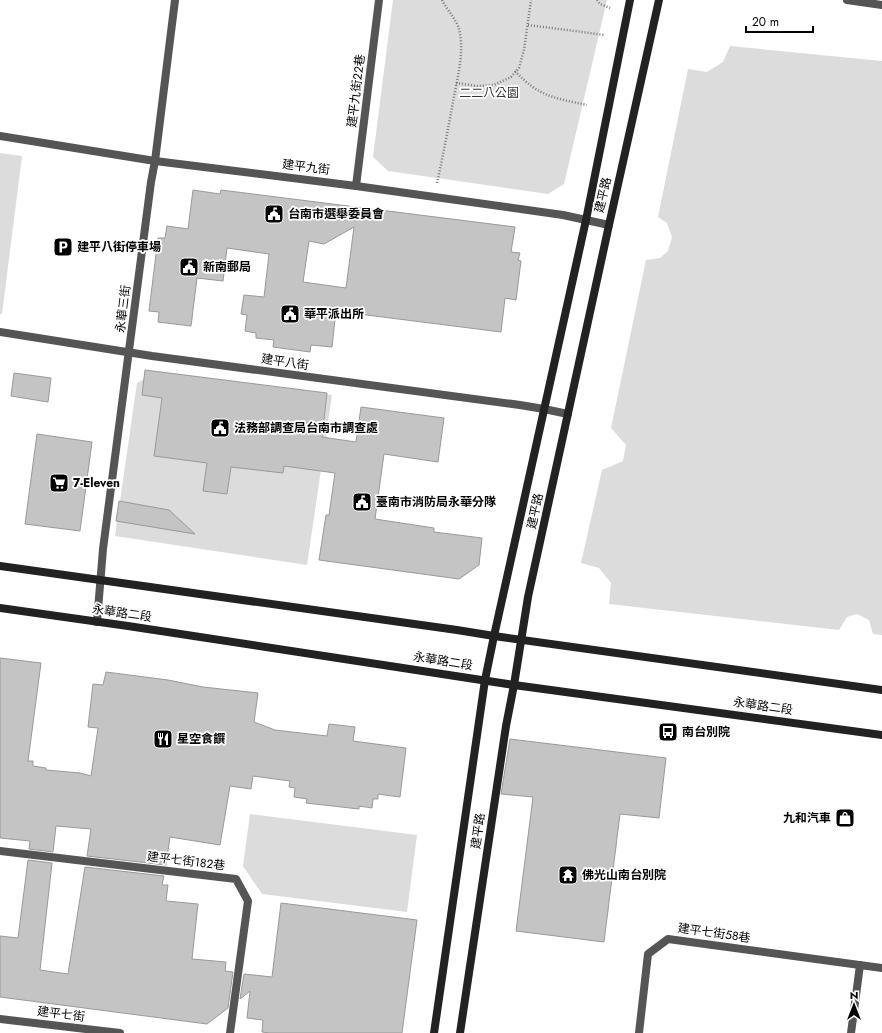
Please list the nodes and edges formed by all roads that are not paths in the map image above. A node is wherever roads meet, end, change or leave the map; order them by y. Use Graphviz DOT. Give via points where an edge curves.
graph roads {
  1 [pos="175,0"];
  2 [pos="380,0"];
  3 [pos="630,0"];
  4 [pos="659,0"];
  5 [pos="847,0"];
  6 [pos="882,5"];
  7 [pos="0,136"];
  8 [pos="155,161"];
  9 [pos="356,186"];
  10 [pos="586,220"];
  11 [pos="609,225"];
  12 [pos="0,332"];
  13 [pos="129,353"];
  14 [pos="544,409"];
  15 [pos="568,414"];
  16 [pos="0,566"];
  17 [pos="101,580"];
  18 [pos="0,608"];
  19 [pos="97,622"];
  20 [pos="494,636"];
  21 [pos="521,640"];
  22 [pos="485,680"];
  23 [pos="514,685"];
  24 [pos="882,690"];
  25 [pos="882,735"];
  26 [pos="0,851"];
  27 [pos="860,965"];
  28 [pos="882,968"];
  29 [pos="0,1018"];
  30 [pos="120,1033"];
  31 [pos="230,1033"];
  32 [pos="434,1033"];
  33 [pos="460,1033"];
  34 [pos="639,1033"];
  35 [pos="851,1033"];
  1 -- 8 [label="street, 永華三街"];
  2 -- 9 [label="street, 建平九街22巷"];
  3 -- 10 [label="street, 建平路"];
  4 -- 11 [label="street, 建平路"];
  5 -- 6 [label="street"];
  7 -- 8 [label="street, 建平九街"];
  8 -- 9 [label="street, 建平九街"];
  8 -- 13 [label="street, 永華三街"];
  9 -- 10 [label="street, 建平九街"];
  10 -- 11 [label="street, 建平九街"];
  10 -- 14 [label="street, 建平路"];
  11 -- 15 [label="street, 建平路"];
  12 -- 13 [label="street, 建平八街"];
  13 -- 14 [label="street, 建平八街"];
  13 -- 17 [label="street, 永華三街"];
  14 -- 15 [label="street, 建平八街"];
  14 -- 20 [label="street, 建平路"];
  15 -- 21 [label="street, 建平路"];
  16 -- 17 [label="street"];
  17 -- 19 [label="street, 永華三街"];
  17 -- 20 [label="street"];
  18 -- 19 [label="street, 永華路二段"];
  19 -- 22 [label="street, 永華路二段"];
  20 -- 21 [label="street"];
  20 -- 22 [label="street, 建平路"];
  21 -- 23 [label="street, 建平路"];
  21 -- 24 [label="street"];
  22 -- 23 [label="street, 永華路二段"];
  22 -- 32 [label="street, 建平路"];
  23 -- 25 [label="street, 永華路二段"];
  23 -- 33 [label="street, 建平路"];
  26 -- 31 [label="street, 建平七街182巷" via="236,880 248,901"];
  27 -- 28 [label="street, 建平七街58巷"];
  27 -- 34 [label="street, 建平七街58巷" via="668,939 648,954"];
  27 -- 35 [label="street"];
  29 -- 30 [label="street, 建平七街"];
}
